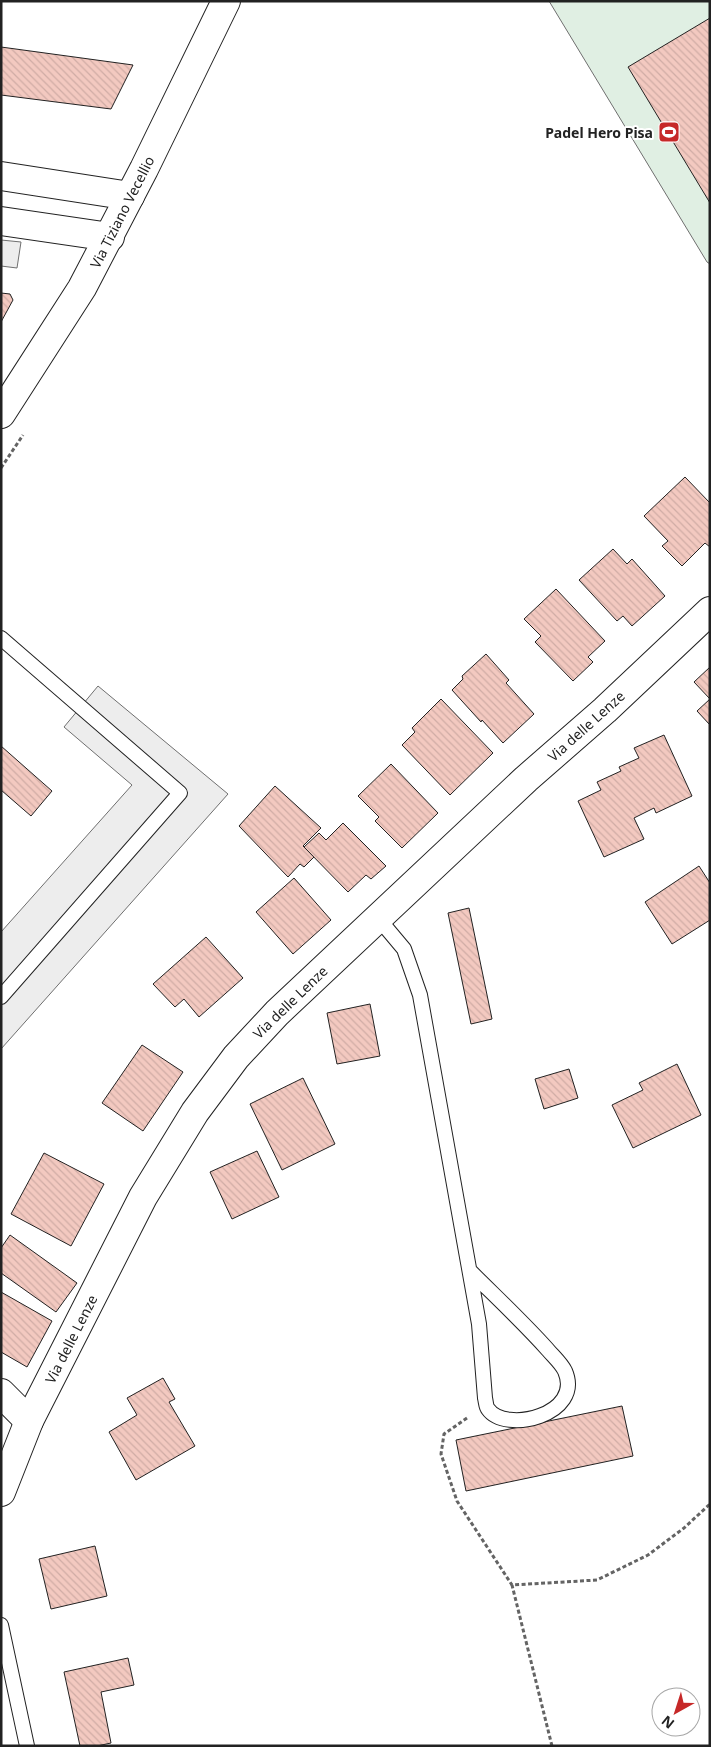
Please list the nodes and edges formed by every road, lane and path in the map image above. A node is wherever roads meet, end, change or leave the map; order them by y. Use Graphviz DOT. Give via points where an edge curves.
graph roads {
  1 [pos="226,1"];
  2 [pos="1,176"];
  3 [pos="130,196"];
  4 [pos="1,221"];
  5 [pos="110,237"];
  6 [pos="9,390"];
  7 [pos="1,414"];
  8 [pos="710,611"];
  9 [pos="1,638"];
  10 [pos="378,918"];
  11 [pos="1,997"];
  12 [pos="470,1271"];
  13 [pos="1,1393"];
  14 [pos="488,1410"];
  15 [pos="29,1421"];
  16 [pos="1,1492"];
  17 [pos="710,1504"];
  18 [pos="512,1585"];
  19 [pos="1,1625"];
  20 [pos="27,1746"];
  21 [pos="552,1746"];
  1 -- 3 [label="street, Via Tiziano Vecellio"];
  2 -- 3 [label="street"];
  3 -- 5 [label="street, Via Tiziano Vecellio"];
  4 -- 5 [label="street"];
  5 -- 6 [label="street, Via Tiziano Vecellio" via="82,288"];
  6 -- 7 [label="street, Via Tiziano Vecellio"];
  8 -- 10 [label="street, Via delle Lenze"];
  9 -- 11 [label="lane" via="180,793"];
  10 -- 12 [label="lane" via="404,949 420,995"];
  10 -- 15 [label="street, Via delle Lenze" via="252,1039 195,1112 143,1197"];
  12 -- 14 [label="lane"];
  12 -- 14 [label="lane" via="534,1334 564,1368 568,1379 565,1397 546,1414 512,1420 499,1418"];
  13 -- 15 [label="street"];
  14 -- 18 [label="path" via="465,1418 444,1434 441,1454 457,1501"];
  15 -- 16 [label="street, Via delle Lenze"];
  17 -- 18 [label="path" via="648,1555 597,1580"];
  18 -- 21 [label="path"];
  19 -- 20 [label="lane"];
}
